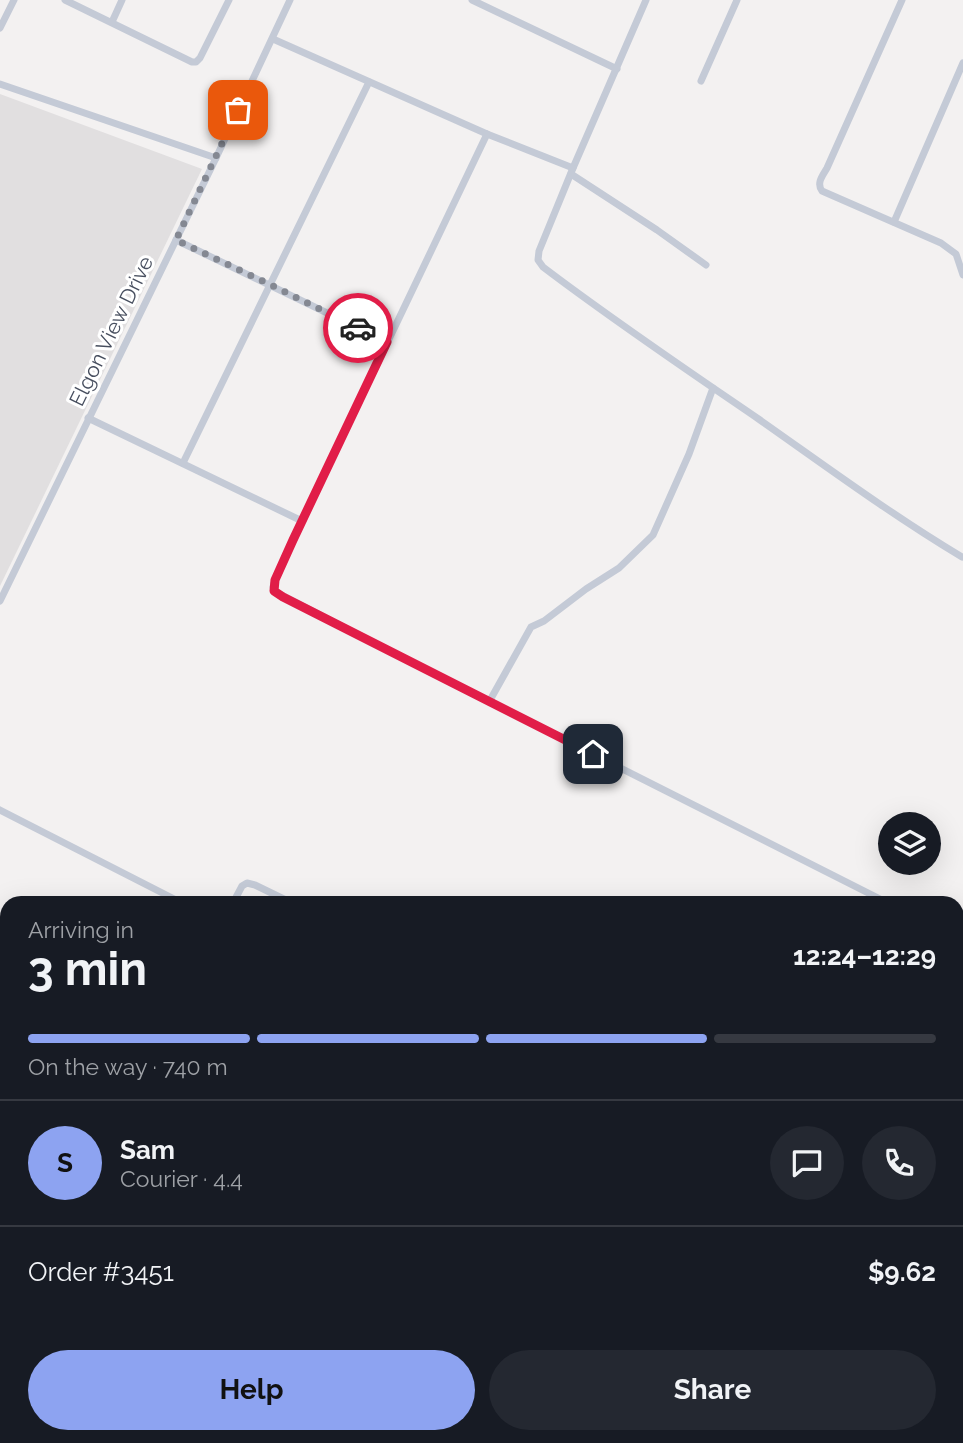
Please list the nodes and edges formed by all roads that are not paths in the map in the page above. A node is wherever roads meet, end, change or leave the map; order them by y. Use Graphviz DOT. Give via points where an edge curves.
graph roads {
  1 [pos="14,0"];
  2 [pos="65,0"];
  3 [pos="122,0"];
  4 [pos="229,0"];
  5 [pos="290,0"];
  6 [pos="472,0"];
  7 [pos="646,0"];
  8 [pos="737,0"];
  9 [pos="902,0"];
  10 [pos="111,22"];
  11 [pos="0,28"];
  12 [pos="273,39"];
  13 [pos="963,63"];
  14 [pos="617,69"];
  15 [pos="701,81"];
  16 [pos="369,82"];
  17 [pos="0,85"];
  18 [pos="487,134"];
  19 [pos="216,158"];
  20 [pos="572,171"];
  21 [pos="894,222"];
  22 [pos="176,240"];
  23 [pos="706,265"];
  24 [pos="963,275"];
  25 [pos="269,284"];
  26 [pos="387,342"];
  27 [pos="713,388"];
  28 [pos="88,418"];
  29 [pos="183,463"];
  30 [pos="302,521"];
  31 [pos="962,557"];
  32 [pos="0,601"];
  33 [pos="489,702"];
  34 [pos="0,810"];
  35 [pos="169,896"];
  36 [pos="237,896"];
  37 [pos="278,896"];
  38 [pos="874,896"];
  1 -- 11 [label="street"];
  2 -- 10 [label="street"];
  3 -- 10 [label="street"];
  4 -- 10 [label="street" via="196,62"];
  5 -- 12 [label="street, Elgon View Drive"];
  6 -- 14 [label="street"];
  7 -- 14 [label="street"];
  8 -- 15 [label="street"];
  9 -- 21 [label="street" via="819,182 822,191"];
  12 -- 16 [label="street"];
  12 -- 19 [label="street, Elgon View Drive"];
  13 -- 21 [label="street"];
  14 -- 20 [label="street"];
  16 -- 18 [label="street"];
  16 -- 25 [label="street"];
  17 -- 19 [label="street"];
  18 -- 20 [label="street"];
  18 -- 26 [label="street"];
  19 -- 22 [label="street, Elgon View Drive"];
  20 -- 23 [label="street"];
  20 -- 27 [label="street" via="538,260 593,305"];
  21 -- 24 [label="street" via="950,249"];
  22 -- 25 [label="street"];
  22 -- 28 [label="street, Elgon View Drive"];
  25 -- 26 [label="street"];
  25 -- 29 [label="street"];
  26 -- 30 [label="street"];
  27 -- 31 [label="street"];
  27 -- 33 [label="street" via="653,535 619,568 531,626"];
  28 -- 29 [label="street"];
  28 -- 32 [label="street, Elgon View Drive"];
  29 -- 30 [label="street"];
  30 -- 33 [label="street" via="274,591"];
  33 -- 38 [label="street"];
  34 -- 35 [label="street"];
  36 -- 37 [label="street" via="247,883"];
}
